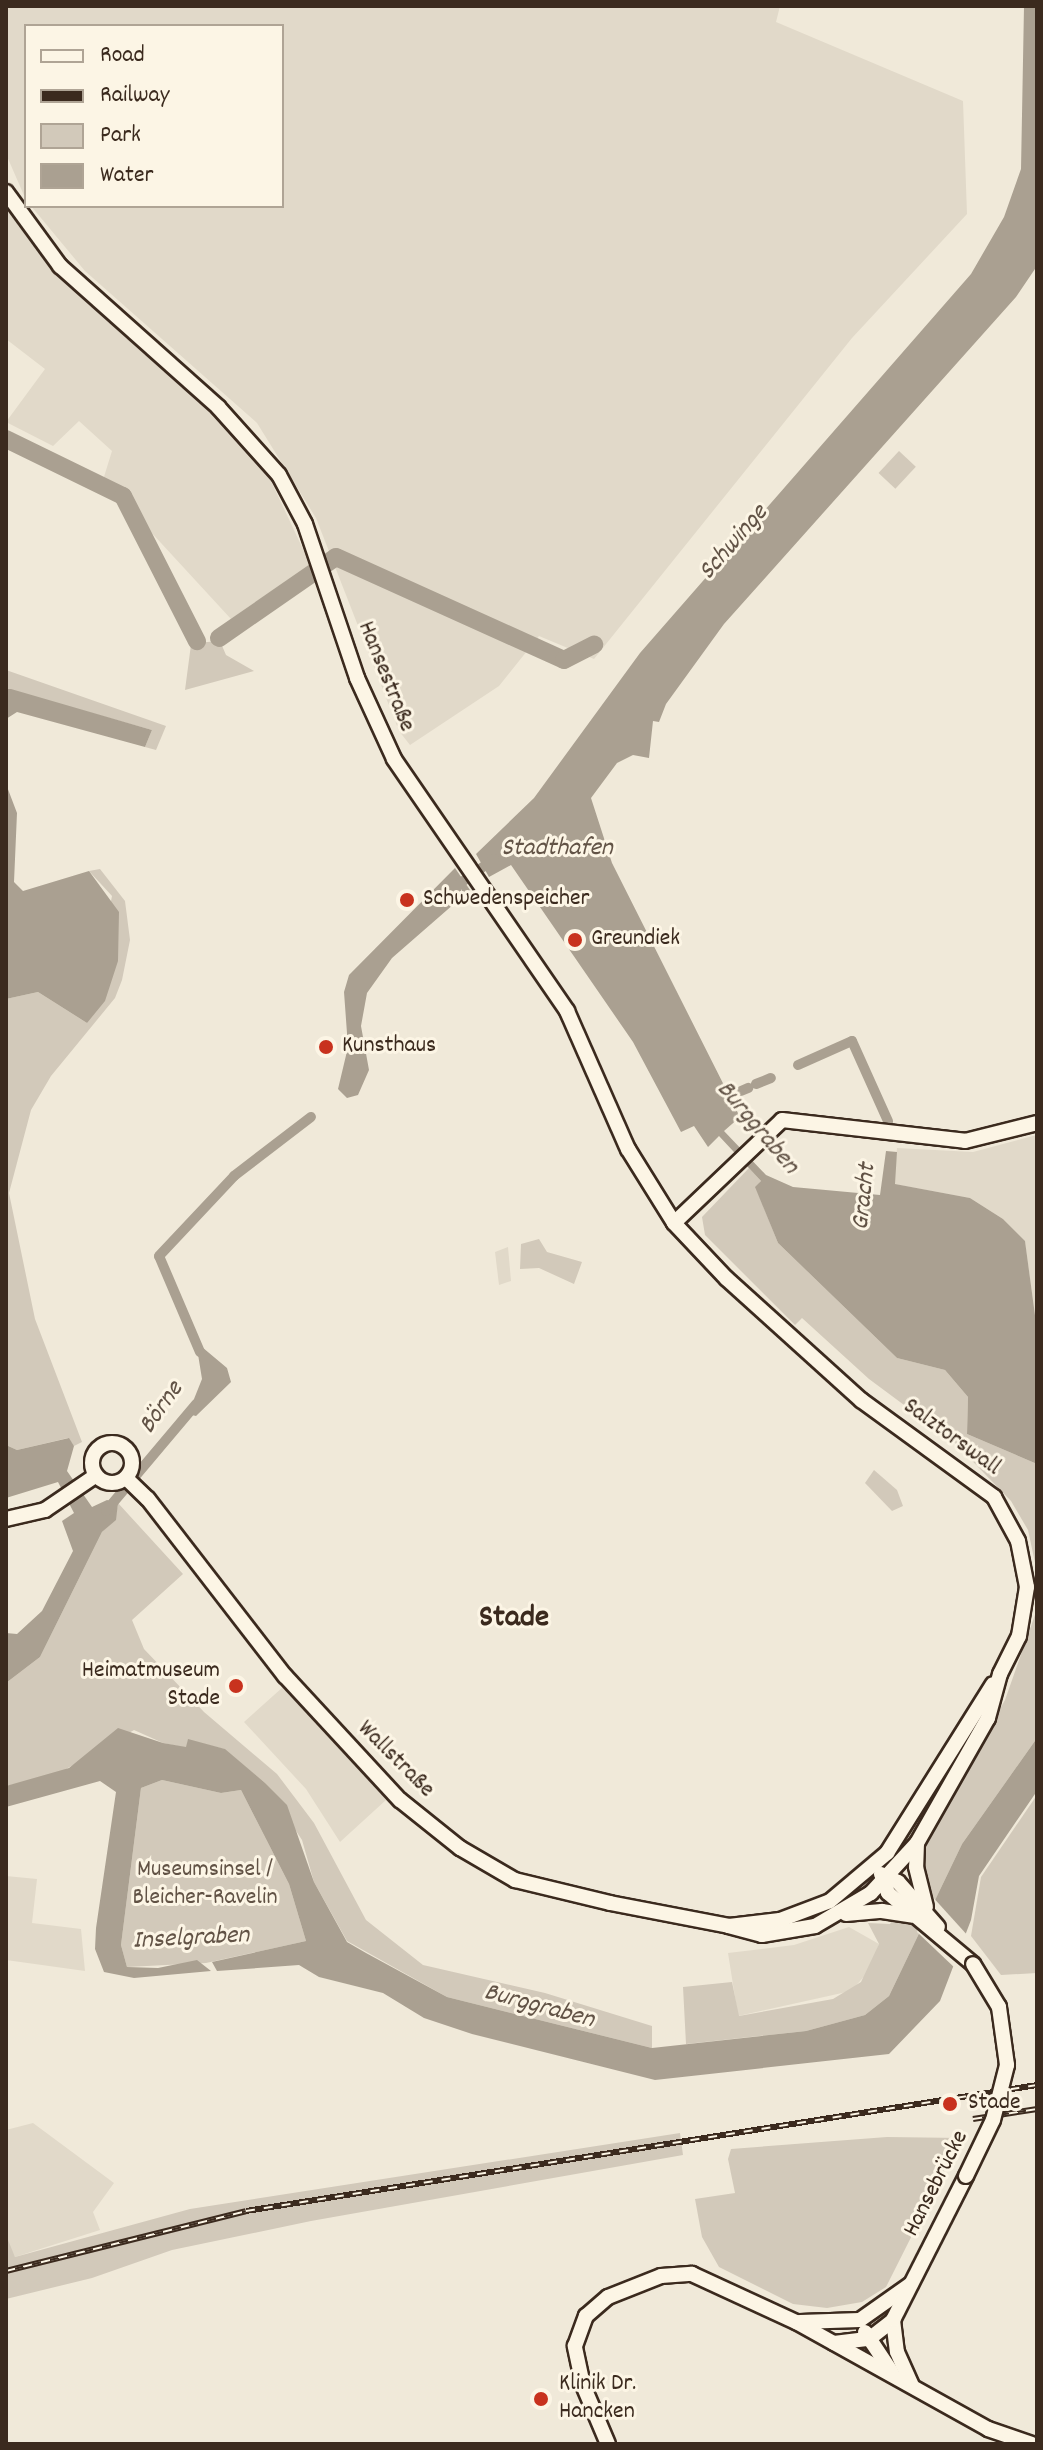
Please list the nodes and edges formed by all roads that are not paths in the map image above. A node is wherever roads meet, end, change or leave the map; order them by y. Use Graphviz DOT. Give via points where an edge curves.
graph roads {
  1 [pos="6,192"];
  2 [pos="1037,1123"];
  3 [pos="674,1223"];
  4 [pos="95,1476"];
  5 [pos="127,1480"];
  6 [pos="6,1519"];
  7 [pos="1000,1674"];
  8 [pos="950,1751"];
  9 [pos="964,1760"];
  10 [pos="917,1843"];
  11 [pos="880,1877"];
  12 [pos="837,1915"];
  13 [pos="922,1916"];
  14 [pos="729,1926"];
  15 [pos="912,2283"];
  16 [pos="860,2320"];
  17 [pos="893,2320"];
  18 [pos="796,2322"];
  19 [pos="863,2340"];
  20 [pos="830,2342"];
  21 [pos="858,2359"];
  22 [pos="897,2377"];
  23 [pos="912,2386"];
  24 [pos="608,2444"];
  25 [pos="1032,2444"];
  1 -- 3 [label="main road, Hansestraße" via="60,266 262,453 293,500 357,678 394,759 567,1011 628,1149"];
  2 -- 3 [label="main road" via="965,1141 800,1120 775,1123"];
  3 -- 7 [label="main road, Salztorswall" via="727,1279 861,1400 998,1502 1018,1541 1027,1587 1019,1636"];
  4 -- 5 [label="main road" via="110,1484"];
  4 -- 5 [label="main road" via="94,1453 113,1443 130,1455"];
  4 -- 6 [label="main road" via="45,1510"];
  5 -- 14 [label="main road, Wallstraße" via="285,1676 400,1800 460,1848 515,1880"];
  7 -- 8 [label="main road"];
  7 -- 9 [label="main road, Salztorswall" via="988,1718"];
  8 -- 9 [label="main road"];
  8 -- 11 [label="main road" via="884,1857"];
  9 -- 10 [label="main road, Salztorswall"];
  10 -- 11 [label="main road, Wallstraße"];
  10 -- 13 [label="main road, Hansebrücke"];
  11 -- 12 [label="main road, Wallstraße"];
  11 -- 13 [label="main road, Hansebrücke"];
  11 -- 14 [label="main road, Wallstraße" via="797,1915"];
  12 -- 13 [label="main road" via="882,1911"];
  12 -- 14 [label="main road, Wallstraße" via="779,1934 745,1933"];
  13 -- 15 [label="main road, Hansebrücke, bridge" via="985,1981 1006,2035 1004,2088"];
  15 -- 16 [label="main road, Hansebrücke"];
  15 -- 17 [label="main road, Hansebrücke"];
  16 -- 18 [label="main road"];
  16 -- 19 [label="main road"];
  17 -- 19 [label="main road, Hansebrücke"];
  17 -- 23 [label="main road" via="901,2366"];
  18 -- 20 [label="main road"];
  18 -- 24 [label="main road" via="692,2274 661,2276 608,2297 586,2316 575,2346 583,2385"];
  19 -- 20 [label="main road"];
  19 -- 21 [label="main road"];
  19 -- 22 [label="main road"];
  20 -- 21 [label="main road"];
  21 -- 22 [label="main road"];
  22 -- 23 [label="main road"];
  23 -- 25 [label="main road" via="988,2429"];
}
